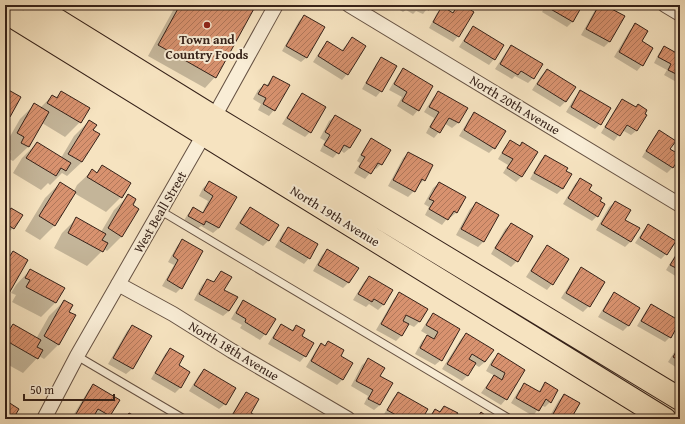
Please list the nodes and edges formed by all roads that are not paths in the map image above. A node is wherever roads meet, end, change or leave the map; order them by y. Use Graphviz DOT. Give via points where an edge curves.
graph roads {
  1 [pos="33,5"];
  2 [pos="276,5"];
  3 [pos="349,5"];
  4 [pos="665,5"];
  5 [pos="5,12"];
  6 [pos="680,14"];
  7 [pos="209,126"];
  8 [pos="680,205"];
  9 [pos="160,211"];
  10 [pos="118,284"];
  11 [pos="77,356"];
  12 [pos="680,399"];
  13 [pos="44,419"];
  14 [pos="184,419"];
  15 [pos="348,419"];
  16 [pos="510,419"];
  17 [pos="665,419"];
  1 -- 7 [label="main road, North 19th Avenue"];
  2 -- 7 [label="street, West Beall Street"];
  3 -- 8 [label="street, North 20th Avenue"];
  4 -- 6 [label="street"];
  5 -- 7 [label="main road, North 19th Avenue"];
  7 -- 9 [label="street, West Beall Street"];
  7 -- 12 [label="main road, North 19th Avenue"];
  7 -- 17 [label="main road, North 19th Avenue"];
  9 -- 10 [label="street, West Beall Street"];
  9 -- 16 [label="lane"];
  10 -- 11 [label="street, West Beall Street"];
  10 -- 15 [label="street, North 18th Avenue"];
  11 -- 13 [label="street, West Beall Street"];
  11 -- 14 [label="lane"];
}
